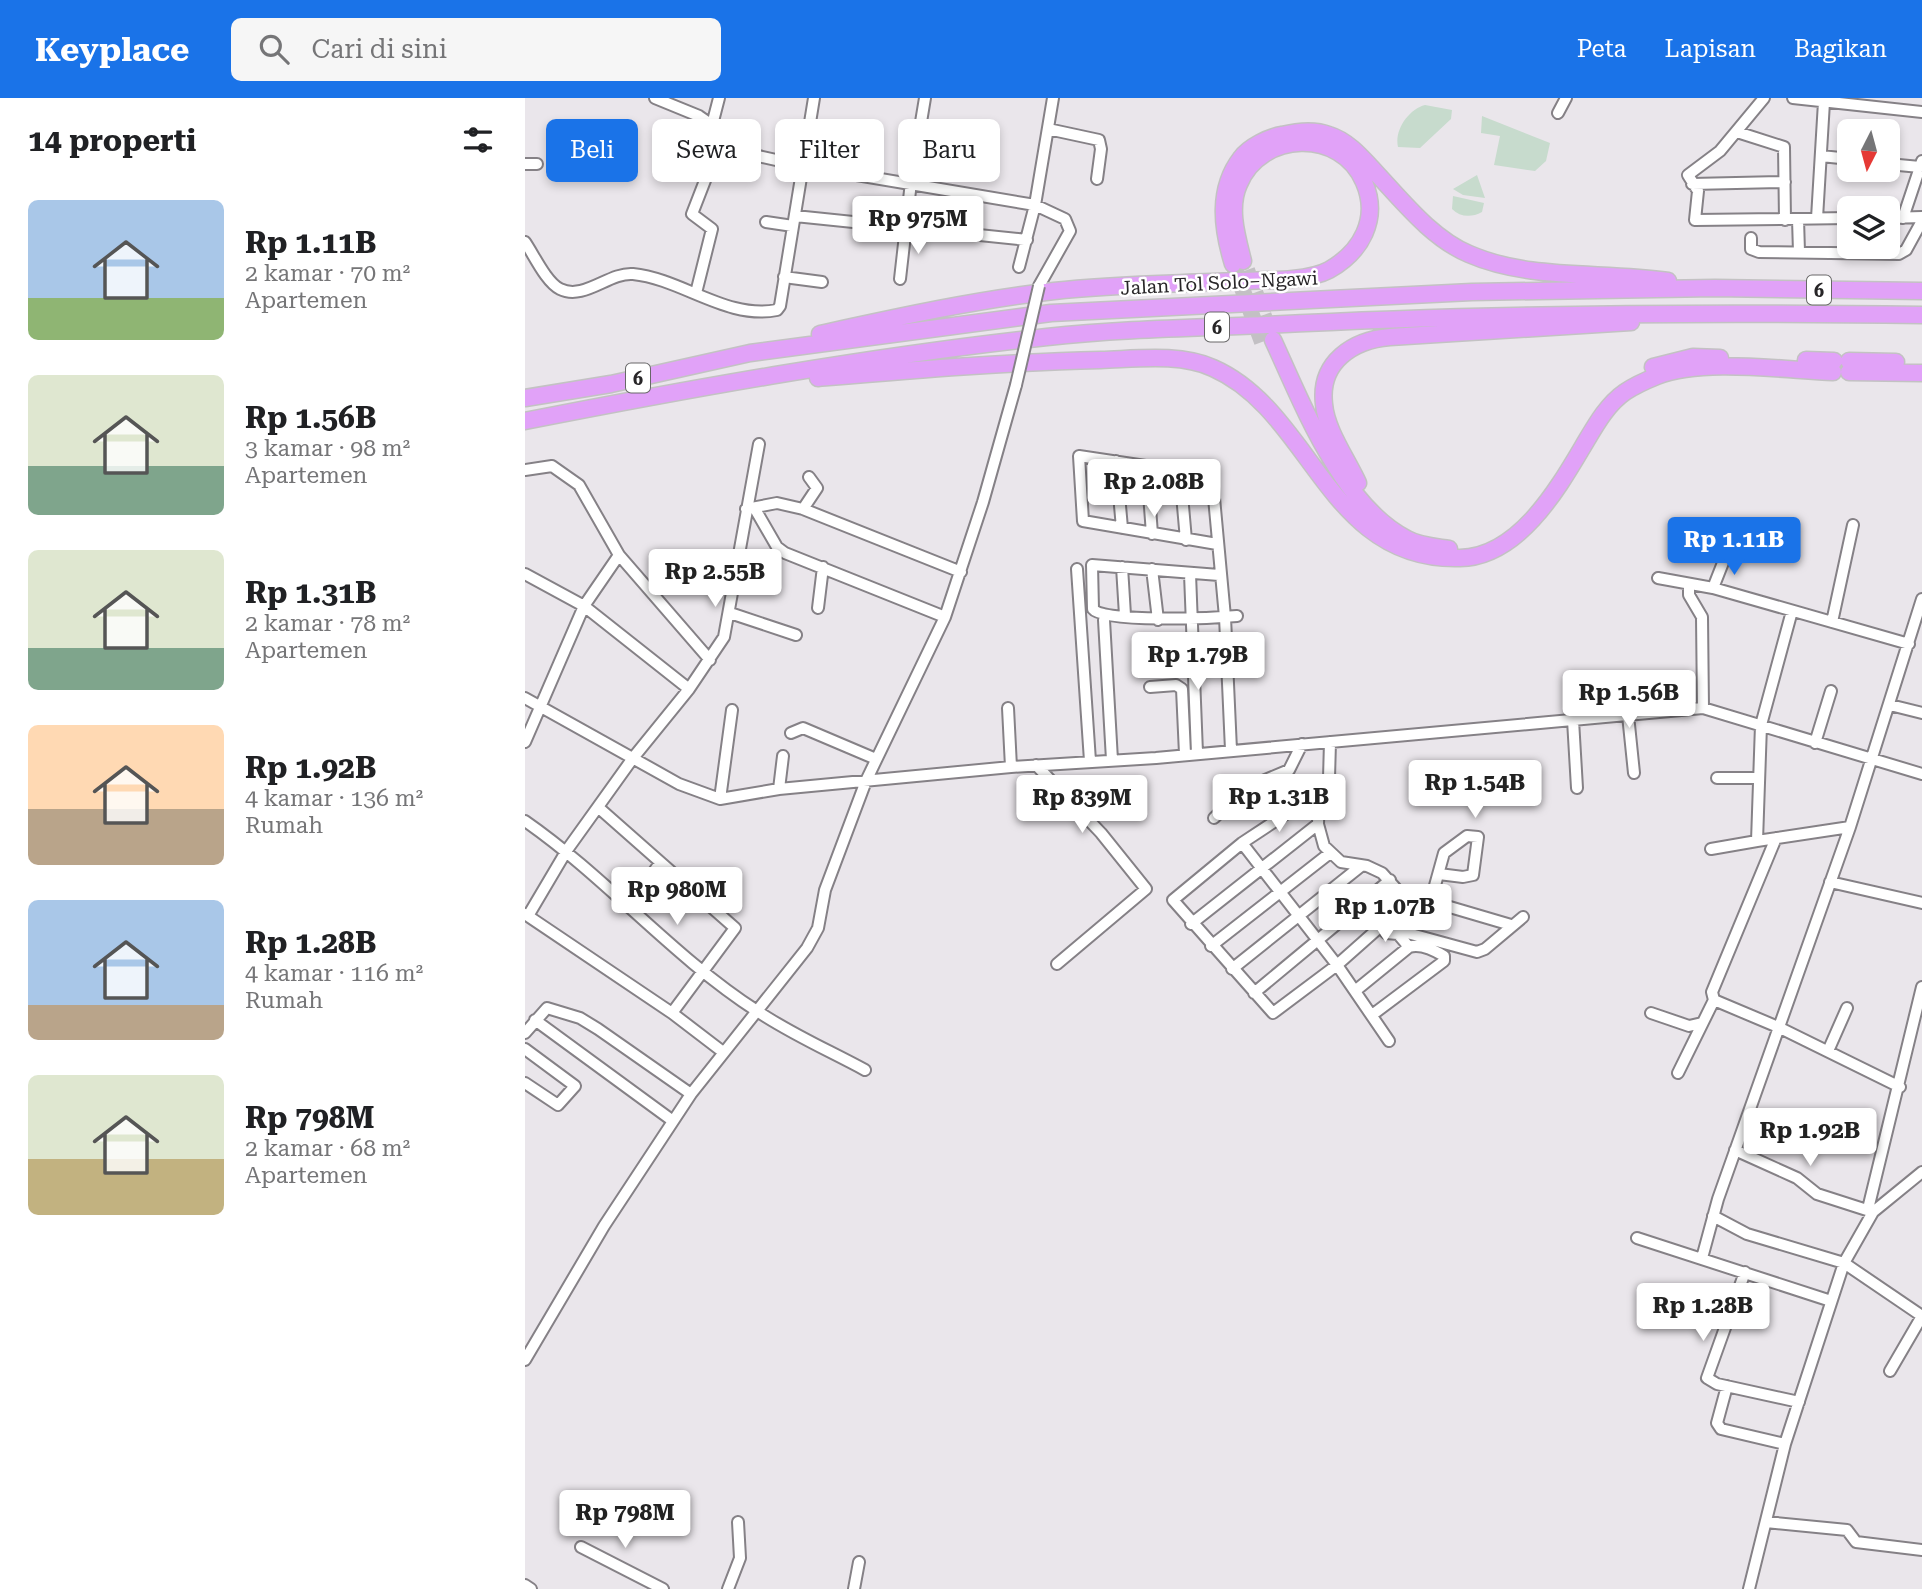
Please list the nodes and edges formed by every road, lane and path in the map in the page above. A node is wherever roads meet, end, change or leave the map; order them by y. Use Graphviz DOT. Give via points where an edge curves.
graph roads {
  1 [pos="655,98"];
  2 [pos="719,98"];
  3 [pos="814,98"];
  4 [pos="925,98"];
  5 [pos="1053,98"];
  6 [pos="1566,98"];
  7 [pos="1764,98"];
  8 [pos="1793,98"];
  9 [pos="1833,101"];
  10 [pos="1922,112"];
  11 [pos="1558,113"];
  12 [pos="703,119"];
  13 [pos="714,119"];
  14 [pos="811,119"];
  15 [pos="922,119"];
  16 [pos="1048,129"];
  17 [pos="1737,132"];
  18 [pos="1821,156"];
  19 [pos="1837,158"];
  20 [pos="525,164"];
  21 [pos="537,164"];
  22 [pos="1901,164"];
  23 [pos="1921,164"];
  24 [pos="1097,179"];
  25 [pos="1785,181"];
  26 [pos="704,182"];
  27 [pos="800,182"];
  28 [pos="911,182"];
  29 [pos="1692,184"];
  30 [pos="1035,205"];
  31 [pos="1817,218"];
  32 [pos="1837,218"];
  33 [pos="1903,218"];
  34 [pos="1798,219"];
  35 [pos="1922,219"];
  36 [pos="1785,220"];
  37 [pos="794,221"];
  38 [pos="766,222"];
  39 [pos="905,230"];
  40 [pos="1751,238"];
  41 [pos="1027,240"];
  42 [pos="525,242"];
  43 [pos="1799,252"];
  44 [pos="1019,267"];
  45 [pos="784,277"];
  46 [pos="900,279"];
  47 [pos="822,282"];
  48 [pos="1716,288"];
  49 [pos="1922,292"];
  50 [pos="696,293"];
  51 [pos="1728,313"];
  52 [pos="1922,315"];
  53 [pos="750,353"];
  54 [pos="1922,363"];
  55 [pos="1841,366"];
  56 [pos="1922,373"];
  57 [pos="709,386"];
  58 [pos="525,398"];
  59 [pos="525,421"];
  60 [pos="759,444"];
  61 [pos="1116,461"];
  62 [pos="1147,467"];
  63 [pos="525,470"];
  64 [pos="1179,472"];
  65 [pos="809,477"];
  66 [pos="750,509"];
  67 [pos="803,509"];
  68 [pos="1370,509"];
  69 [pos="1351,510"];
  70 [pos="1853,525"];
  71 [pos="1122,528"];
  72 [pos="1153,534"];
  73 [pos="1186,540"];
  74 [pos="1217,544"];
  75 [pos="619,555"];
  76 [pos="1726,555"];
  77 [pos="823,567"];
  78 [pos="1122,567"];
  79 [pos="1077,569"];
  80 [pos="1152,569"];
  81 [pos="961,572"];
  82 [pos="525,574"];
  83 [pos="1190,574"];
  84 [pos="1219,575"];
  85 [pos="1658,578"];
  86 [pos="1689,586"];
  87 [pos="1713,588"];
  88 [pos="1922,599"];
  89 [pos="584,606"];
  90 [pos="818,608"];
  91 [pos="1792,611"];
  92 [pos="730,613"];
  93 [pos="1125,615"];
  94 [pos="1231,616"];
  95 [pos="945,617"];
  96 [pos="1192,618"];
  97 [pos="1104,620"];
  98 [pos="1158,620"];
  99 [pos="1832,622"];
  100 [pos="1918,629"];
  101 [pos="796,635"];
  102 [pos="1909,645"];
  103 [pos="710,660"];
  104 [pos="1150,687"];
  105 [pos="689,690"];
  106 [pos="1831,691"];
  107 [pos="525,698"];
  108 [pos="1890,705"];
  109 [pos="542,707"];
  110 [pos="1008,708"];
  111 [pos="1703,708"];
  112 [pos="732,710"];
  113 [pos="1922,713"];
  114 [pos="1628,715"];
  115 [pos="1573,720"];
  116 [pos="1761,725"];
  117 [pos="790,733"];
  118 [pos="1329,742"];
  119 [pos="525,743"];
  120 [pos="1815,743"];
  121 [pos="1303,744"];
  122 [pos="1231,750"];
  123 [pos="1198,753"];
  124 [pos="1185,754"];
  125 [pos="783,756"];
  126 [pos="633,758"];
  127 [pos="876,759"];
  128 [pos="1871,759"];
  129 [pos="1112,760"];
  130 [pos="1090,761"];
  131 [pos="1037,765"];
  132 [pos="1011,767"];
  133 [pos="1634,773"];
  134 [pos="1922,774"];
  135 [pos="1717,778"];
  136 [pos="1758,778"];
  137 [pos="866,781"];
  138 [pos="1577,788"];
  139 [pos="779,789"];
  140 [pos="1319,792"];
  141 [pos="720,799"];
  142 [pos="1300,803"];
  143 [pos="599,808"];
  144 [pos="1215,818"];
  145 [pos="525,821"];
  146 [pos="1318,821"];
  147 [pos="1850,827"];
  148 [pos="1776,838"];
  149 [pos="1756,841"];
  150 [pos="1242,844"];
  151 [pos="1711,849"];
  152 [pos="567,850"];
  153 [pos="1330,853"];
  154 [pos="660,863"];
  155 [pos="1361,866"];
  156 [pos="1260,868"];
  157 [pos="1439,873"];
  158 [pos="1390,880"];
  159 [pos="1830,882"];
  160 [pos="1278,892"];
  161 [pos="1426,900"];
  162 [pos="1363,903"];
  163 [pos="1922,903"];
  164 [pos="629,907"];
  165 [pos="527,915"];
  166 [pos="1297,916"];
  167 [pos="1523,916"];
  168 [pos="1191,924"];
  169 [pos="1511,925"];
  170 [pos="1382,927"];
  171 [pos="1399,932"];
  172 [pos="1317,941"];
  173 [pos="1211,946"];
  174 [pos="1409,947"];
  175 [pos="1057,964"];
  176 [pos="1337,965"];
  177 [pos="1232,969"];
  178 [pos="705,970"];
  179 [pos="1922,988"];
  180 [pos="1355,991"];
  181 [pos="1254,993"];
  182 [pos="1714,1000"];
  183 [pos="1847,1008"];
  184 [pos="757,1012"];
  185 [pos="672,1013"];
  186 [pos="1651,1013"];
  187 [pos="1372,1015"];
  188 [pos="535,1020"];
  189 [pos="1702,1023"];
  190 [pos="1778,1027"];
  191 [pos="525,1033"];
  192 [pos="1389,1041"];
  193 [pos="525,1049"];
  194 [pos="1828,1051"];
  195 [pos="723,1052"];
  196 [pos="865,1070"];
  197 [pos="1678,1073"];
  198 [pos="525,1083"];
  199 [pos="1900,1087"];
  200 [pos="691,1094"];
  201 [pos="673,1121"];
  202 [pos="1735,1150"];
  203 [pos="1922,1172"];
  204 [pos="1870,1211"];
  205 [pos="1713,1216"];
  206 [pos="1637,1238"];
  207 [pos="1702,1258"];
  208 [pos="1844,1263"];
  209 [pos="1745,1272"];
  210 [pos="1831,1301"];
  211 [pos="1922,1316"];
  212 [pos="525,1360"];
  213 [pos="1890,1371"];
  214 [pos="1727,1386"];
  215 [pos="1798,1402"];
  216 [pos="1785,1444"];
  217 [pos="738,1522"];
  218 [pos="1766,1522"];
  219 [pos="581,1547"];
  220 [pos="1922,1550"];
  221 [pos="859,1562"];
  222 [pos="525,1585"];
  223 [pos="649,1587"];
  224 [pos="531,1589"];
  225 [pos="663,1589"];
  226 [pos="728,1589"];
  227 [pos="854,1589"];
  228 [pos="1749,1589"];
  1 -- 12 [label="street"];
  2 -- 13 [label="street"];
  3 -- 14 [label="street"];
  4 -- 15 [label="street"];
  5 -- 16 [label="street"];
  6 -- 11 [label="street"];
  7 -- 17 [label="street"];
  8 -- 9 [label="street"];
  9 -- 10 [label="street"];
  9 -- 18 [label="street"];
  16 -- 24 [label="street" via="1099,140"];
  16 -- 30 [label="street"];
  17 -- 25 [label="street" via="1782,145"];
  17 -- 29 [label="street" via="1691,171"];
  18 -- 19 [label="street"];
  18 -- 31 [label="street"];
  20 -- 21 [label="street"];
  22 -- 23 [label="street"];
  23 -- 33 [label="street"];
  25 -- 29 [label="street"];
  25 -- 36 [label="street"];
  26 -- 50 [label="street" via="691,215 712,229"];
  27 -- 37 [label="street"];
  28 -- 30 [label="street"];
  28 -- 39 [label="street"];
  29 -- 36 [label="street" via="1699,197 1697,221"];
  30 -- 41 [label="street"];
  30 -- 81 [label="street, bridge" via="1065,219 1070,231 1039,286 1016,385"];
  31 -- 32 [label="street"];
  31 -- 34 [label="street"];
  33 -- 35 [label="street"];
  34 -- 36 [label="street"];
  34 -- 43 [label="street"];
  35 -- 43 [label="street" via="1903,253"];
  37 -- 38 [label="street"];
  37 -- 39 [label="street"];
  37 -- 45 [label="street"];
  39 -- 41 [label="street"];
  39 -- 46 [label="street"];
  40 -- 43 [label="street" via="1754,251"];
  41 -- 44 [label="street"];
  42 -- 50 [label="street" via="563,290 578,291 630,274"];
  45 -- 47 [label="street"];
  45 -- 50 [label="street" via="779,308 760,313"];
  48 -- 49 [label="highway, Jalan Tol Solo–Ngawi / 6"];
  48 -- 53 [label="highway, Jalan Tol Solo–Ngawi / 6" via="1379,296 1051,313"];
  48 -- 53 [label="highway" via="1651,278 1516,269 1468,254 1437,234 1357,152 1331,135 1298,131 1274,136 1244,155 1230,174 1223,203 1224,228 1238,262 1234,204 1239,184 1253,162 1277,146 1314,142 1333,148 1353,164 1370,198 1368,227 1356,251 1326,272 1282,279 1056,291 941,307"];
  51 -- 52 [label="highway, 6"];
  51 -- 57 [label="highway, 6" via="1469,316 1052,336"];
  51 -- 68 [label="highway" via="1390,337 1360,343 1332,365 1324,382 1324,405"];
  53 -- 58 [label="highway, Jalan Tol Solo–Ngawi / 6"];
  54 -- 55 [label="highway"];
  55 -- 56 [label="highway"];
  55 -- 68 [label="highway" via="1693,357 1627,379 1586,421 1539,497 1490,541 1451,549 1409,540"];
  55 -- 69 [label="highway" via="1713,366 1660,375 1624,392 1602,415 1544,505 1516,534 1481,554 1464,558 1409,554 1380,537"];
  57 -- 59 [label="highway, 6"];
  57 -- 69 [label="highway" via="999,363 1186,361 1209,366 1246,387 1266,406 1324,485"];
  60 -- 66 [label="street"];
  61 -- 62 [label="street"];
  61 -- 71 [label="street"];
  61 -- 71 [label="street" via="1079,456 1083,520"];
  62 -- 64 [label="street"];
  62 -- 72 [label="street"];
  63 -- 75 [label="street" via="548,465 567,474 586,494"];
  64 -- 73 [label="street"];
  64 -- 74 [label="street" via="1212,476"];
  65 -- 67 [label="street" via="817,488"];
  66 -- 67 [label="street" via="777,503"];
  66 -- 77 [label="street" via="777,547"];
  66 -- 92 [label="street"];
  67 -- 81 [label="street"];
  68 -- 69 [label="highway" via="1350,487 1268,341 1290,403"];
  70 -- 99 [label="street"];
  71 -- 72 [label="street"];
  72 -- 73 [label="street"];
  73 -- 74 [label="street"];
  74 -- 84 [label="street"];
  75 -- 89 [label="street"];
  75 -- 103 [label="street"];
  76 -- 87 [label="street"];
  77 -- 90 [label="street"];
  77 -- 95 [label="street"];
  78 -- 80 [label="street"];
  78 -- 93 [label="street"];
  78 -- 93 [label="street" via="1091,565 1090,578 1096,614"];
  79 -- 130 [label="street"];
  80 -- 83 [label="street"];
  80 -- 98 [label="street"];
  81 -- 95 [label="street"];
  82 -- 89 [label="street"];
  83 -- 84 [label="street"];
  83 -- 96 [label="street"];
  84 -- 94 [label="street"];
  85 -- 86 [label="street"];
  86 -- 87 [label="street"];
  86 -- 111 [label="street" via="1702,617"];
  87 -- 91 [label="street"];
  88 -- 100 [label="street"];
  89 -- 105 [label="street"];
  89 -- 109 [label="street"];
  91 -- 99 [label="street"];
  91 -- 116 [label="street"];
  92 -- 101 [label="street"];
  92 -- 103 [label="street" via="724,637"];
  93 -- 98 [label="street"];
  94 -- 96 [label="street"];
  94 -- 122 [label="street"];
  95 -- 127 [label="street"];
  96 -- 98 [label="street"];
  96 -- 123 [label="street"];
  97 -- 129 [label="street"];
  99 -- 102 [label="street"];
  100 -- 102 [label="street"];
  102 -- 108 [label="street"];
  103 -- 105 [label="street"];
  104 -- 124 [label="street" via="1176,685 1182,689"];
  105 -- 126 [label="street"];
  106 -- 120 [label="street"];
  107 -- 109 [label="street"];
  108 -- 113 [label="street"];
  108 -- 128 [label="street"];
  109 -- 119 [label="street"];
  109 -- 126 [label="street"];
  110 -- 132 [label="street"];
  111 -- 114 [label="street"];
  111 -- 116 [label="street"];
  112 -- 141 [label="street"];
  114 -- 115 [label="street"];
  114 -- 133 [label="street"];
  115 -- 118 [label="street"];
  115 -- 138 [label="street"];
  116 -- 120 [label="street"];
  116 -- 136 [label="street"];
  117 -- 127 [label="street" via="803,728"];
  118 -- 121 [label="street"];
  118 -- 140 [label="street" via="1329,778"];
  120 -- 128 [label="street"];
  121 -- 122 [label="street"];
  121 -- 144 [label="street" via="1289,770 1244,789"];
  122 -- 123 [label="street"];
  123 -- 124 [label="street"];
  124 -- 129 [label="street"];
  125 -- 139 [label="street"];
  126 -- 141 [label="street" via="695,793"];
  126 -- 143 [label="street"];
  127 -- 137 [label="street"];
  128 -- 134 [label="street"];
  128 -- 147 [label="street"];
  129 -- 130 [label="street"];
  130 -- 131 [label="street"];
  131 -- 132 [label="street"];
  131 -- 175 [label="street" via="1146,889"];
  132 -- 137 [label="street"];
  135 -- 136 [label="street"];
  136 -- 149 [label="street"];
  137 -- 139 [label="street"];
  137 -- 184 [label="street" via="825,890 818,928"];
  139 -- 141 [label="street"];
  140 -- 142 [label="street"];
  140 -- 146 [label="street"];
  142 -- 146 [label="street"];
  142 -- 150 [label="street"];
  143 -- 152 [label="street"];
  143 -- 154 [label="street"];
  145 -- 152 [label="street"];
  146 -- 153 [label="street"];
  146 -- 156 [label="street"];
  147 -- 148 [label="street"];
  147 -- 159 [label="street"];
  148 -- 149 [label="street"];
  148 -- 182 [label="street" via="1712,992"];
  149 -- 151 [label="street"];
  150 -- 156 [label="street"];
  150 -- 168 [label="street" via="1173,900"];
  152 -- 164 [label="street"];
  152 -- 165 [label="street"];
  153 -- 155 [label="street" via="1341,862"];
  153 -- 160 [label="street"];
  154 -- 164 [label="street"];
  154 -- 178 [label="street" via="736,928"];
  155 -- 158 [label="street"];
  155 -- 166 [label="street"];
  156 -- 160 [label="street"];
  156 -- 168 [label="street"];
  157 -- 157 [label="street" via="1444,853 1467,836 1478,837 1473,875"];
  157 -- 161 [label="street"];
  158 -- 162 [label="street"];
  158 -- 170 [label="street" via="1408,902"];
  159 -- 163 [label="street"];
  159 -- 190 [label="street"];
  160 -- 166 [label="street"];
  160 -- 173 [label="street"];
  161 -- 169 [label="street"];
  161 -- 171 [label="street" via="1402,923"];
  162 -- 170 [label="street"];
  162 -- 172 [label="street"];
  164 -- 178 [label="street"];
  165 -- 185 [label="street"];
  166 -- 172 [label="street"];
  166 -- 177 [label="street"];
  167 -- 169 [label="street"];
  168 -- 173 [label="street"];
  169 -- 171 [label="street" via="1477,952"];
  170 -- 171 [label="street" via="1386,933"];
  170 -- 176 [label="street"];
  171 -- 174 [label="street"];
  172 -- 176 [label="street"];
  172 -- 181 [label="street"];
  173 -- 177 [label="street"];
  174 -- 180 [label="street"];
  174 -- 187 [label="street" via="1432,949 1445,958"];
  176 -- 180 [label="street"];
  176 -- 181 [label="street" via="1276,1014"];
  177 -- 181 [label="street"];
  178 -- 184 [label="street"];
  178 -- 185 [label="street"];
  179 -- 199 [label="street"];
  180 -- 187 [label="street"];
  182 -- 189 [label="street"];
  182 -- 190 [label="street"];
  183 -- 194 [label="street"];
  184 -- 195 [label="street"];
  184 -- 196 [label="street"];
  185 -- 195 [label="street"];
  186 -- 189 [label="street" via="1689,1026"];
  187 -- 192 [label="street"];
  188 -- 191 [label="street"];
  188 -- 200 [label="street" via="547,1008 580,1018"];
  188 -- 201 [label="street"];
  189 -- 197 [label="street"];
  190 -- 194 [label="street"];
  190 -- 202 [label="street"];
  193 -- 198 [label="street" via="575,1086 558,1105"];
  194 -- 199 [label="street"];
  195 -- 200 [label="street"];
  199 -- 204 [label="street"];
  200 -- 201 [label="street"];
  201 -- 212 [label="street"];
  202 -- 204 [label="street" via="1797,1178 1817,1195"];
  202 -- 205 [label="street"];
  203 -- 204 [label="street"];
  204 -- 208 [label="street"];
  205 -- 207 [label="street"];
  205 -- 208 [label="street" via="1747,1234"];
  206 -- 207 [label="street"];
  207 -- 209 [label="street"];
  208 -- 210 [label="street"];
  208 -- 211 [label="street"];
  209 -- 210 [label="street"];
  209 -- 214 [label="street" via="1707,1378"];
  210 -- 215 [label="street"];
  211 -- 213 [label="street"];
  214 -- 215 [label="street"];
  214 -- 216 [label="street" via="1717,1423 1721,1429"];
  215 -- 216 [label="street"];
  216 -- 218 [label="street"];
  217 -- 226 [label="street" via="740,1558"];
  218 -- 220 [label="street" via="1848,1530 1856,1542"];
  218 -- 228 [label="street"];
  219 -- 223 [label="street" via="624,1567"];
  221 -- 227 [label="street"];
  222 -- 224 [label="street"];
  223 -- 225 [label="street"];
}
